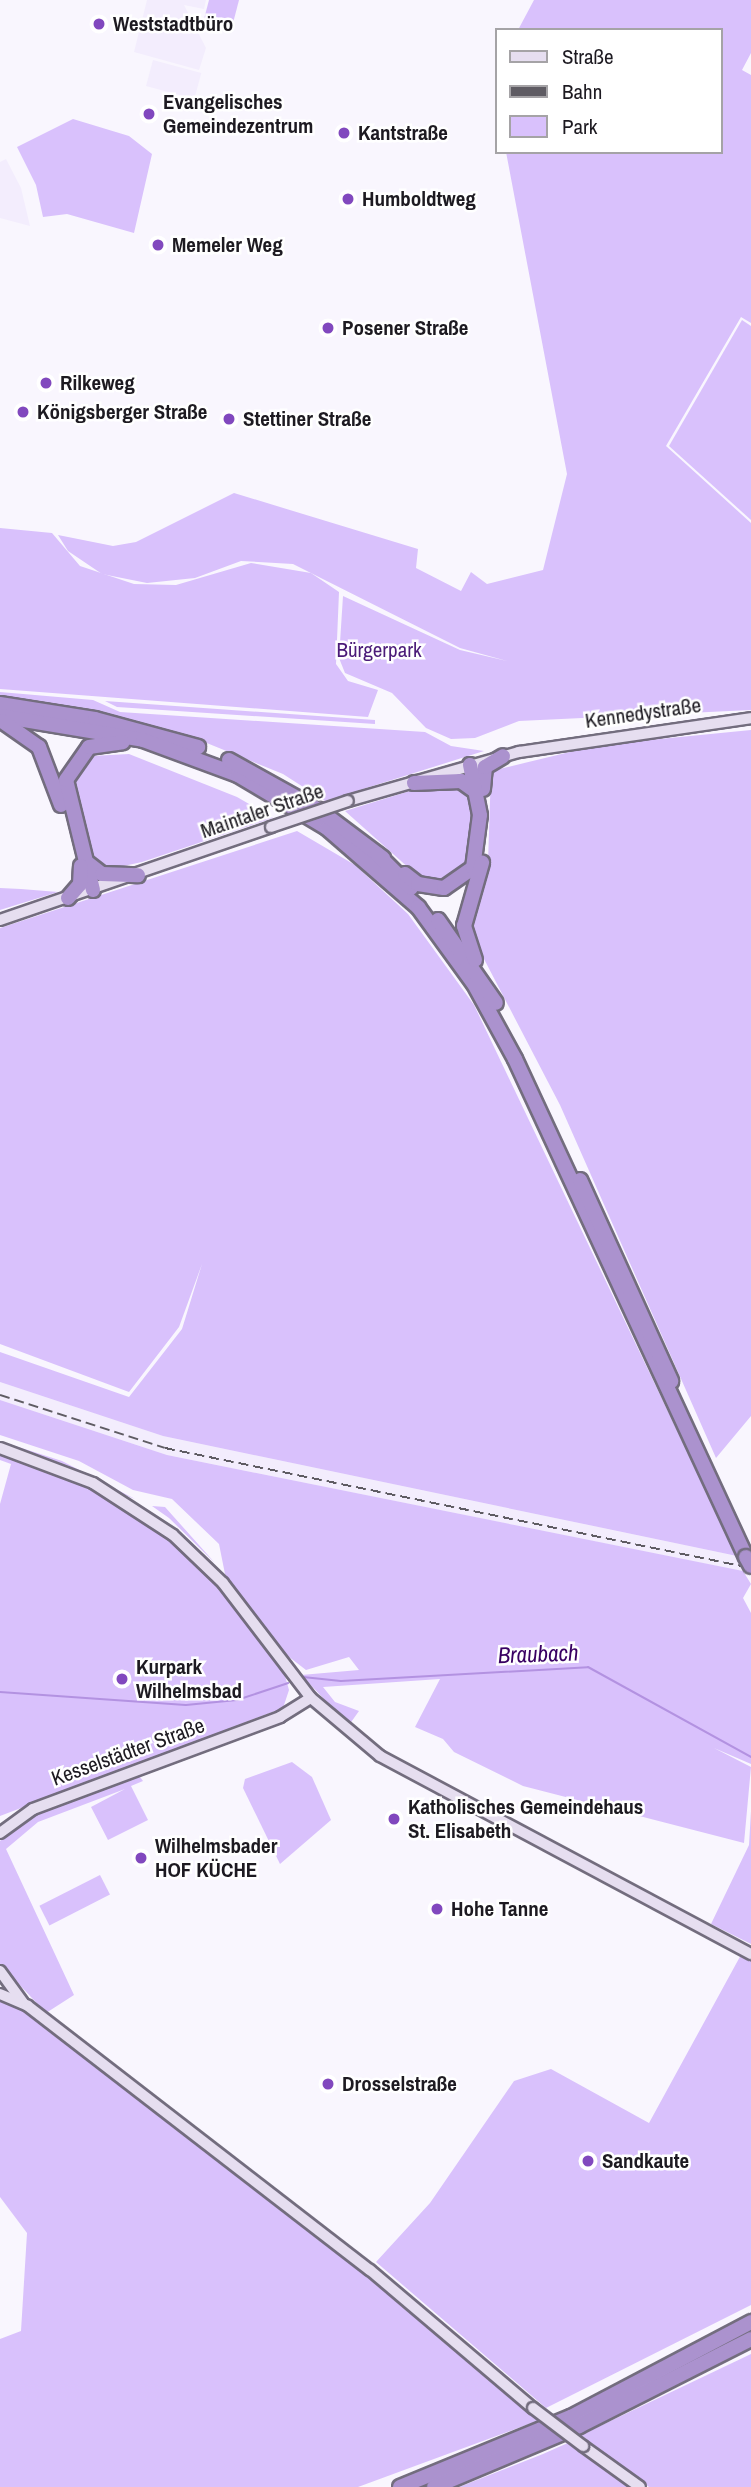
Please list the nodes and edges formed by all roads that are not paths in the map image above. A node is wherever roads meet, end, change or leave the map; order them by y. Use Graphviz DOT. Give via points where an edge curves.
graph roads {
  1 [pos="0,704"];
  2 [pos="0,718"];
  3 [pos="751,718"];
  4 [pos="539,748"];
  5 [pos="179,751"];
  6 [pos="503,756"];
  7 [pos="475,764"];
  8 [pos="414,783"];
  9 [pos="480,791"];
  10 [pos="377,854"];
  11 [pos="85,864"];
  12 [pos="138,875"];
  13 [pos="93,890"];
  14 [pos="68,898"];
  15 [pos="0,920"];
  16 [pos="484,981"];
  17 [pos="0,1448"];
  18 [pos="749,1557"];
  19 [pos="312,1698"];
  20 [pos="0,1833"];
  21 [pos="751,1954"];
  22 [pos="0,1971"];
  23 [pos="0,1994"];
  24 [pos="23,2003"];
  25 [pos="751,2322"];
  26 [pos="751,2339"];
  27 [pos="400,2487"];
  28 [pos="433,2487"];
  29 [pos="640,2487"];
  1 -- 10 [label="highway" via="122,725 210,752 298,797"];
  2 -- 5 [label="highway" via="93,729"];
  2 -- 11 [label="highway" via="30,734 44,755"];
  3 -- 4 [label="main road, Kennedystraße"];
  4 -- 6 [label="main road, Maintaler Straße"];
  5 -- 11 [label="highway" via="113,740 89,747 74,761 65,793"];
  5 -- 18 [label="highway" via="270,792 349,845 418,907 474,984 515,1059"];
  6 -- 7 [label="main road, Maintaler Straße"];
  6 -- 9 [label="highway" via="485,767"];
  7 -- 8 [label="main road, Maintaler Straße"];
  7 -- 9 [label="highway"];
  8 -- 9 [label="highway" via="461,781"];
  8 -- 12 [label="main road, Maintaler Straße, bridge" via="348,801"];
  9 -- 10 [label="highway" via="478,852 460,881 436,889 418,884"];
  9 -- 16 [label="highway" via="483,860 464,926"];
  10 -- 16 [label="highway"];
  11 -- 12 [label="highway" via="102,874"];
  11 -- 13 [label="highway"];
  11 -- 14 [label="highway" via="80,884"];
  12 -- 13 [label="main road, Maintaler Straße"];
  13 -- 14 [label="main road, Maintaler Straße"];
  14 -- 15 [label="main road, Maintaler Straße"];
  16 -- 18 [label="highway"];
  17 -- 19 [label="main road" via="100,1486 173,1535 223,1583"];
  19 -- 20 [label="main road, Kesselstädter Straße" via="280,1717 26,1812"];
  19 -- 21 [label="main road" via="345,1730 419,1780"];
  22 -- 24 [label="main road"];
  23 -- 24 [label="main road"];
  24 -- 29 [label="main road, bridge" via="370,2270 533,2408"];
  25 -- 27 [label="highway" via="571,2417"];
  26 -- 28 [label="highway" via="579,2426"];
}
